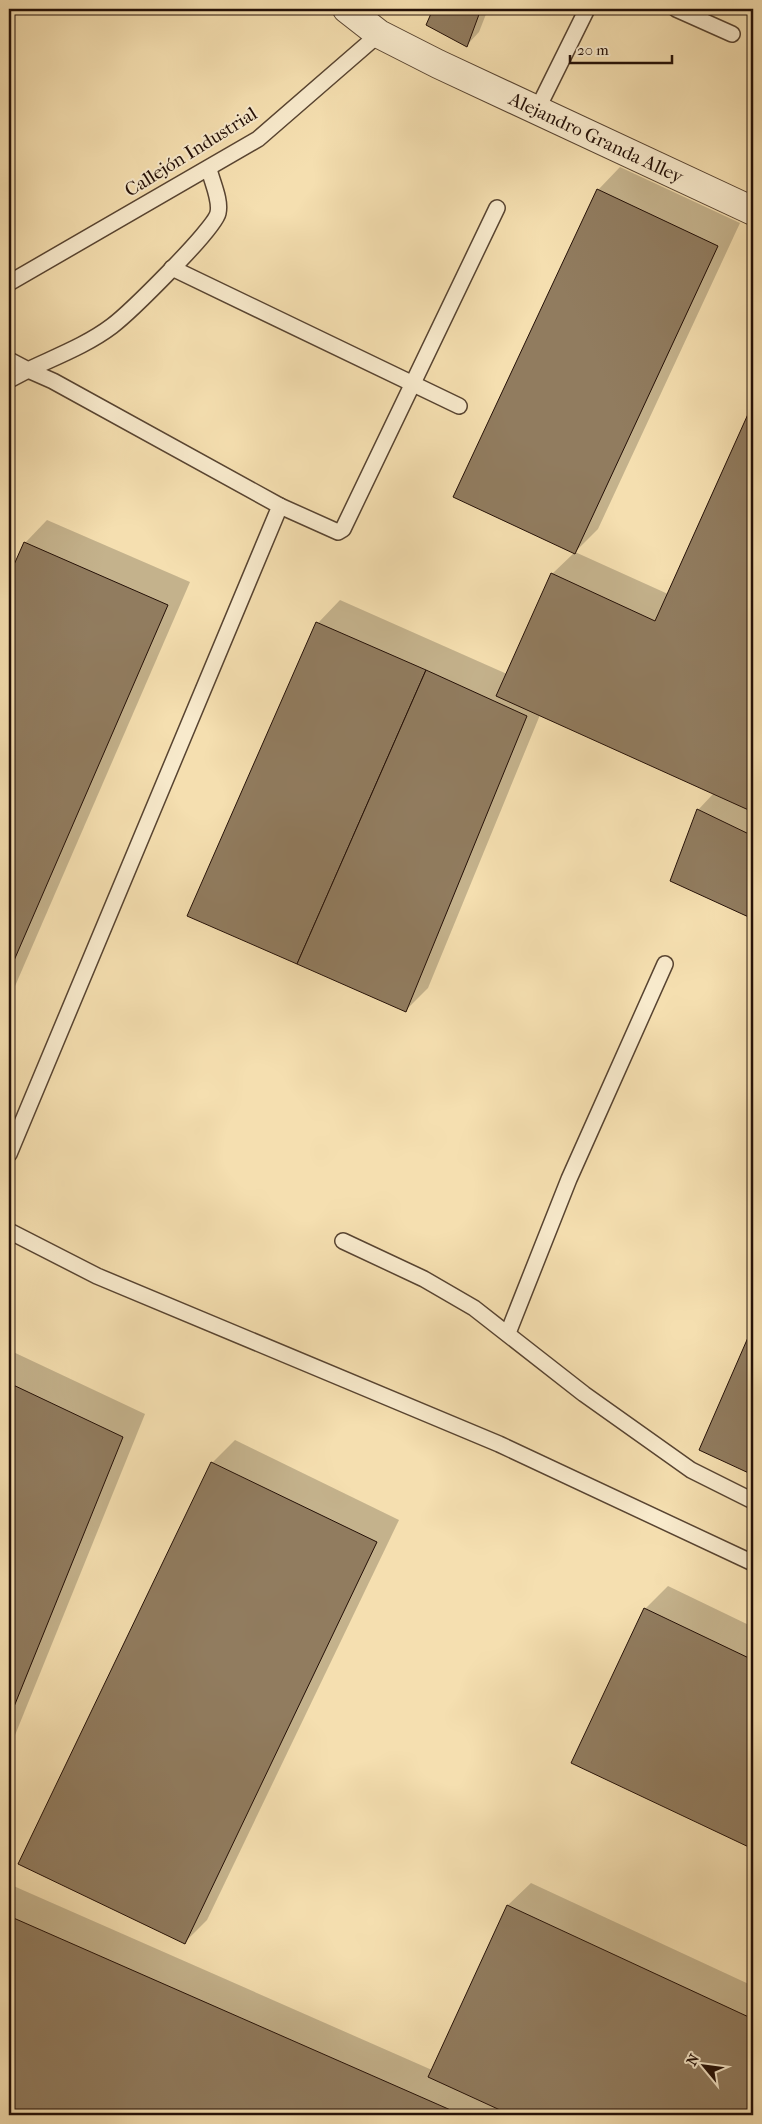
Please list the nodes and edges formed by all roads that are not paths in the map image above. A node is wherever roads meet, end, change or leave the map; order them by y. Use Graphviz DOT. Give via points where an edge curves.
graph roads {
  1 [pos="347,9"];
  2 [pos="587,9"];
  3 [pos="676,9"];
  4 [pos="379,34"];
  5 [pos="732,34"];
  6 [pos="537,110"];
  7 [pos="209,168"];
  8 [pos="497,208"];
  9 [pos="752,208"];
  10 [pos="172,268"];
  11 [pos="9,282"];
  12 [pos="9,360"];
  13 [pos="28,370"];
  14 [pos="9,380"];
  15 [pos="413,384"];
  16 [pos="459,406"];
  17 [pos="280,506"];
  18 [pos="664,964"];
  19 [pos="9,1154"];
  20 [pos="9,1231"];
  21 [pos="343,1241"];
  22 [pos="508,1333"];
  23 [pos="753,1501"];
  24 [pos="753,1563"];
  1 -- 4 [label="street, Alejandro Granda Alley"];
  2 -- 6 [label="lane"];
  3 -- 5 [label="lane"];
  4 -- 6 [label="street, Alejandro Granda Alley"];
  4 -- 7 [label="lane, Callejón Industrial" via="258,139"];
  6 -- 9 [label="street, Alejandro Granda Alley"];
  7 -- 10 [label="lane" via="218,214"];
  7 -- 11 [label="lane, Callejón Industrial"];
  8 -- 15 [label="lane"];
  10 -- 13 [label="lane" via="111,326"];
  10 -- 15 [label="lane"];
  12 -- 13 [label="lane"];
  13 -- 14 [label="lane"];
  13 -- 17 [label="lane"];
  15 -- 16 [label="lane"];
  15 -- 17 [label="lane" via="344,529 338,532"];
  17 -- 19 [label="lane"];
  18 -- 22 [label="lane" via="569,1179"];
  20 -- 24 [label="lane" via="97,1276 499,1444"];
  21 -- 22 [label="lane" via="424,1278"];
  22 -- 23 [label="lane" via="584,1394 691,1470"];
}
